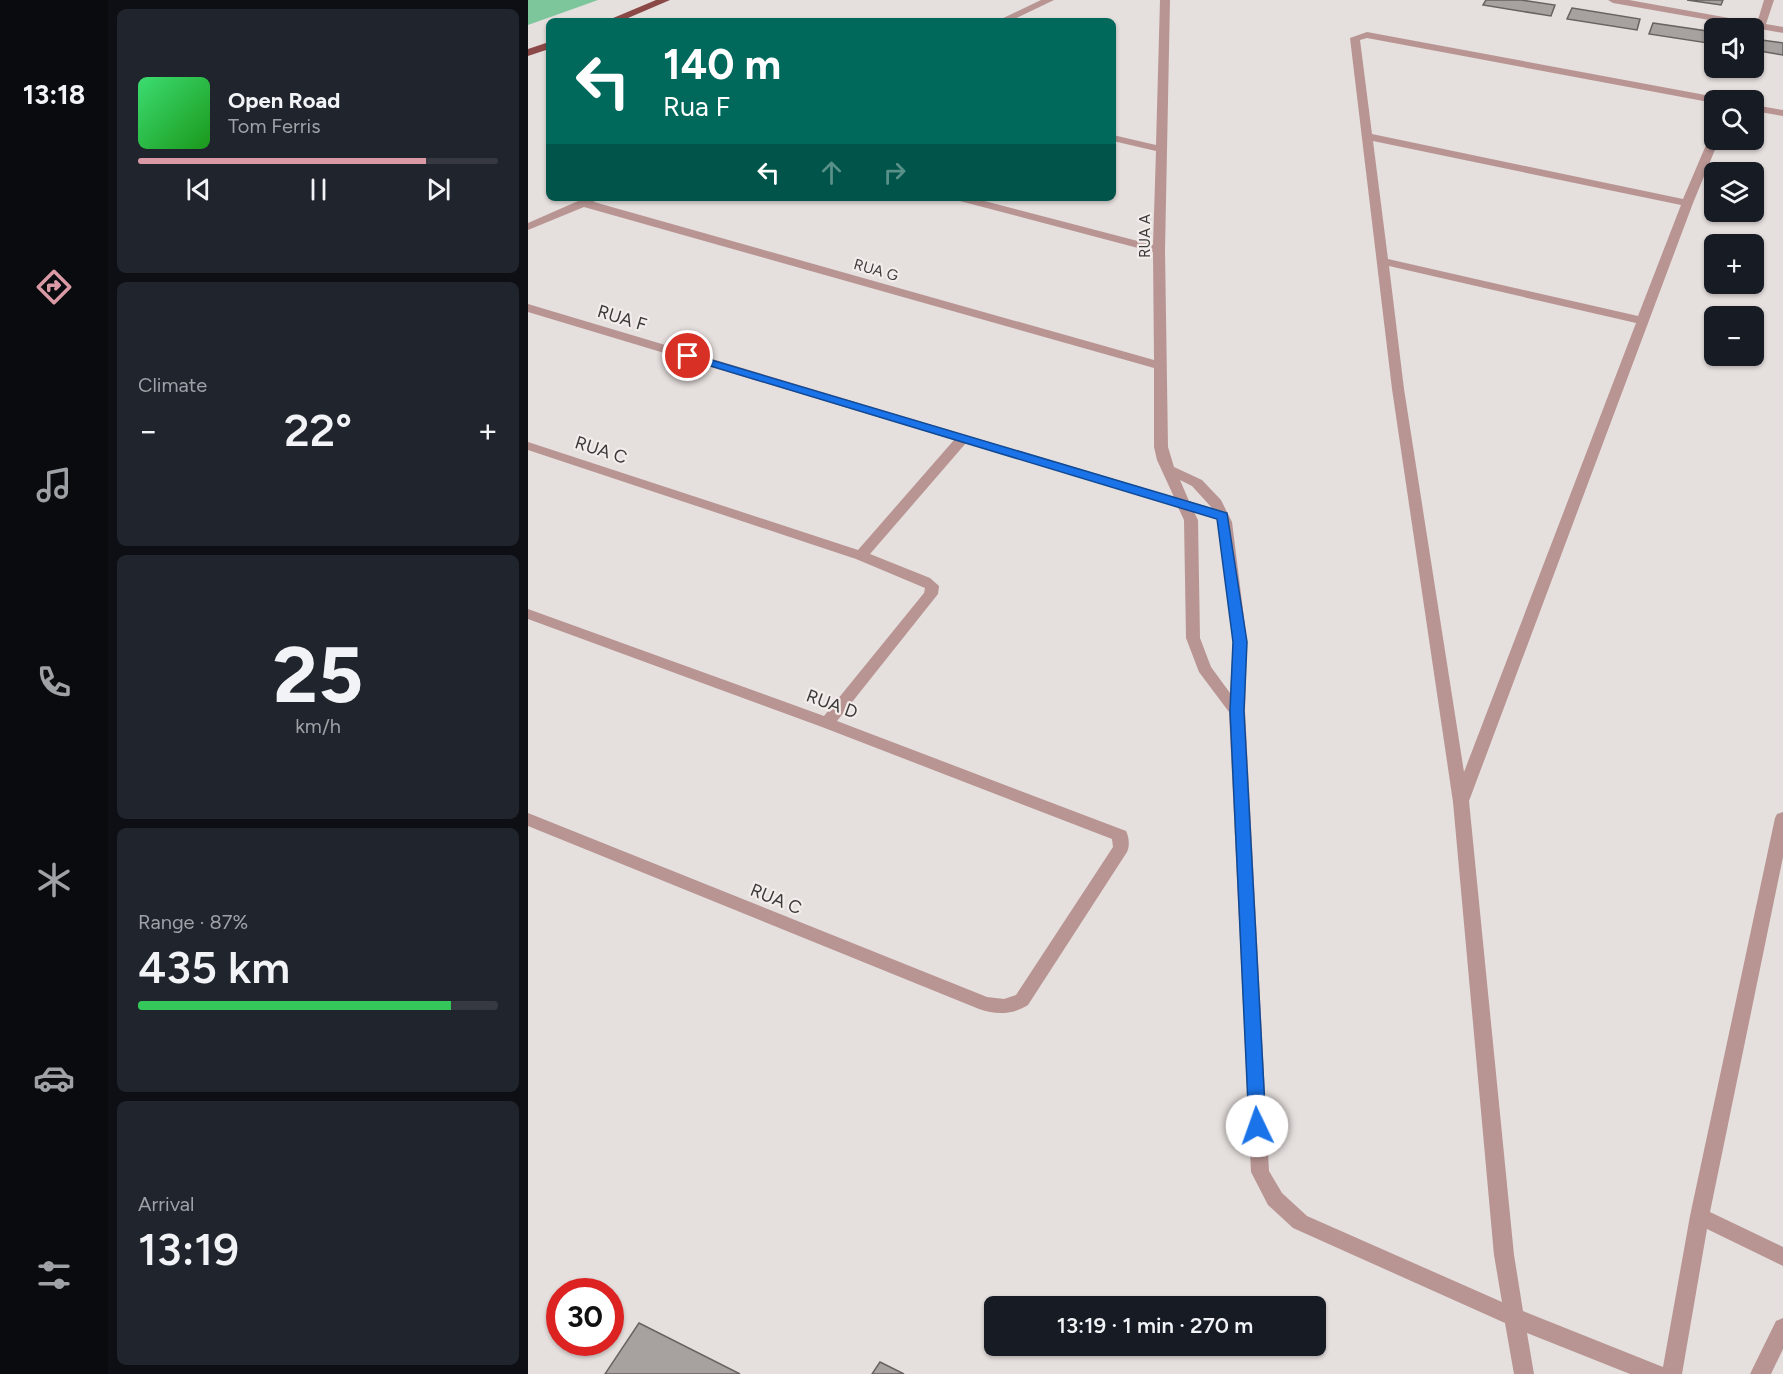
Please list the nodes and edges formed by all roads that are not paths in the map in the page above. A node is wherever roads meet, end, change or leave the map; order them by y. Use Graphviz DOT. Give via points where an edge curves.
graph roads {
  1 [pos="665,0"];
  2 [pos="1049,0"];
  3 [pos="1165,0"];
  4 [pos="1613,0"];
  5 [pos="1769,0"];
  6 [pos="618,18"];
  7 [pos="1017,18"];
  8 [pos="1715,18"];
  9 [pos="1763,18"];
  10 [pos="1764,27"];
  11 [pos="1783,30"];
  12 [pos="546,46"];
  13 [pos="528,53"];
  14 [pos="1704,98"];
  15 [pos="1764,110"];
  16 [pos="1783,113"];
  17 [pos="1366,136"];
  18 [pos="1116,139"];
  19 [pos="1161,149"];
  20 [pos="1709,150"];
  21 [pos="588,201"];
  22 [pos="593,201"];
  23 [pos="971,201"];
  24 [pos="1687,203"];
  25 [pos="528,227"];
  26 [pos="1159,250"];
  27 [pos="1383,261"];
  28 [pos="528,308"];
  29 [pos="1643,321"];
  30 [pos="1160,366"];
  31 [pos="963,438"];
  32 [pos="528,446"];
  33 [pos="1170,470"];
  34 [pos="1186,505"];
  35 [pos="1223,516"];
  36 [pos="861,556"];
  37 [pos="528,614"];
  38 [pos="1237,711"];
  39 [pos="827,723"];
  40 [pos="1461,802"];
  41 [pos="1783,818"];
  42 [pos="528,819"];
  43 [pos="1011,1007"];
  44 [pos="1700,1216"];
  45 [pos="1783,1257"];
  46 [pos="1513,1317"];
  47 [pos="1783,1328"];
  48 [pos="1524,1374"];
  49 [pos="1656,1374"];
  50 [pos="1672,1374"];
  51 [pos="1760,1374"];
  1 -- 6 [label="highway"];
  2 -- 7 [label="street"];
  3 -- 19 [label="street, RUA A"];
  4 -- 8 [label="street"];
  5 -- 9 [label="street"];
  10 -- 11 [label="street"];
  12 -- 13 [label="highway"];
  14 -- 17 [label="street" via="1361,35 1355,41"];
  15 -- 16 [label="street"];
  17 -- 24 [label="street"];
  17 -- 27 [label="street"];
  18 -- 19 [label="street"];
  19 -- 26 [label="street, RUA A"];
  20 -- 24 [label="street"];
  21 -- 25 [label="street"];
  22 -- 30 [label="street, RUA G"];
  23 -- 26 [label="street"];
  24 -- 29 [label="street"];
  26 -- 30 [label="street, RUA A"];
  27 -- 29 [label="street"];
  27 -- 40 [label="street" via="1398,389"];
  28 -- 31 [label="street, RUA F"];
  29 -- 40 [label="street"];
  30 -- 33 [label="street, RUA A" via="1161,447"];
  31 -- 34 [label="street, RUA F"];
  31 -- 36 [label="street"];
  32 -- 36 [label="street, RUA C"];
  33 -- 34 [label="street, RUA A"];
  33 -- 35 [label="street" via="1197,483"];
  34 -- 35 [label="street, RUA F"];
  34 -- 38 [label="street, RUA A" via="1191,520 1196,656"];
  35 -- 38 [label="street" via="1240,642"];
  36 -- 39 [label="street, RUA C" via="925,581 932,586 931,594"];
  37 -- 39 [label="street, RUA D"];
  38 -- 46 [label="street" via="1260,1172 1275,1199 1300,1222"];
  39 -- 43 [label="street, RUA D" via="1120,835 1121,848 1022,1000"];
  40 -- 46 [label="street"];
  41 -- 44 [label="street"];
  42 -- 43 [label="street, RUA C" via="986,1004"];
  44 -- 45 [label="street"];
  44 -- 50 [label="street"];
  46 -- 48 [label="street"];
  46 -- 49 [label="street"];
  47 -- 51 [label="street"];
}
